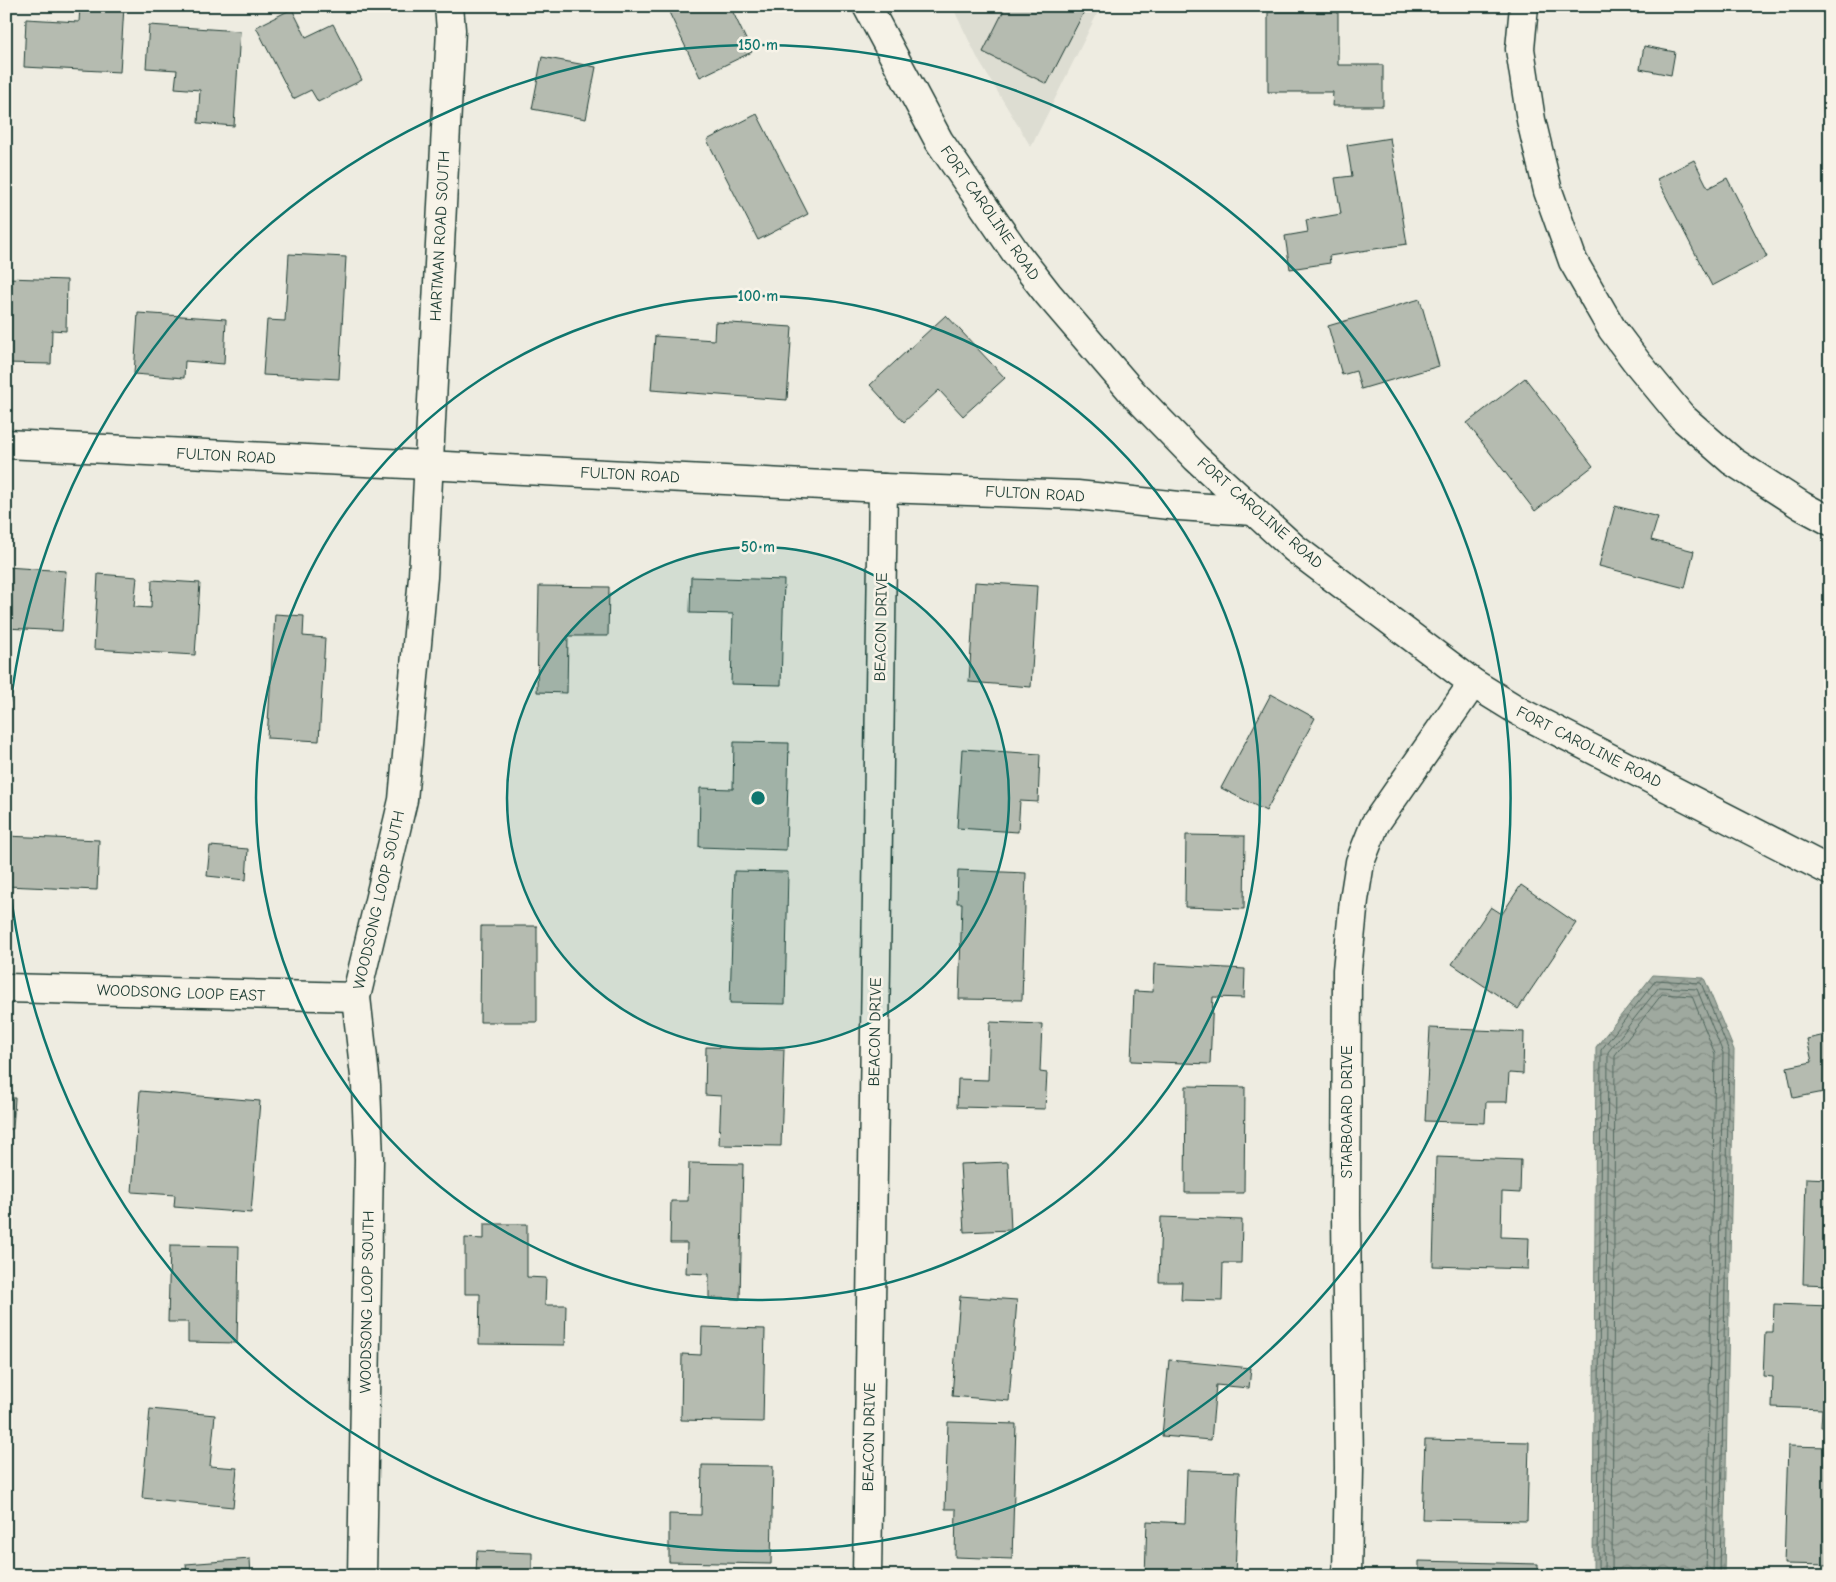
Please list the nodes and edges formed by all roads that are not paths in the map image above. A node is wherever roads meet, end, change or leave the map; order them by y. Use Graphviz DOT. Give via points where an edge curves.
graph roads {
  1 [pos="449,6"];
  2 [pos="867,6"];
  3 [pos="1524,6"];
  4 [pos="6,444"];
  5 [pos="428,466"];
  6 [pos="883,488"];
  7 [pos="1254,511"];
  8 [pos="1830,521"];
  9 [pos="1473,683"];
  10 [pos="1830,871"];
  11 [pos="6,988"];
  12 [pos="356,997"];
  13 [pos="362,1576"];
  14 [pos="867,1576"];
  15 [pos="1347,1576"];
  1 -- 5 [label="street, HARTMAN ROAD SOUTH" via="451,30"];
  2 -- 7 [label="street, FORT CAROLINE ROAD" via="939,141 1016,253 1133,393 1196,458"];
  3 -- 8 [label="street" via="1520,49 1531,120 1548,191 1574,261 1612,329 1683,418 1732,460"];
  4 -- 5 [label="street, FULTON ROAD"];
  5 -- 6 [label="street, FULTON ROAD"];
  5 -- 12 [label="street, WOODSONG LOOP SOUTH" via="423,576 403,800"];
  6 -- 7 [label="street, FULTON ROAD" via="1077,495"];
  6 -- 14 [label="street, BEACON DRIVE"];
  7 -- 9 [label="street, FORT CAROLINE ROAD" via="1294,548"];
  9 -- 10 [label="street, FORT CAROLINE ROAD" via="1520,712"];
  9 -- 15 [label="street, STARBOARD DRIVE" via="1374,824 1360,862 1354,900 1347,980"];
  11 -- 12 [label="street, WOODSONG LOOP EAST"];
  12 -- 13 [label="street, WOODSONG LOOP SOUTH" via="366,1085 369,1159"];
}
